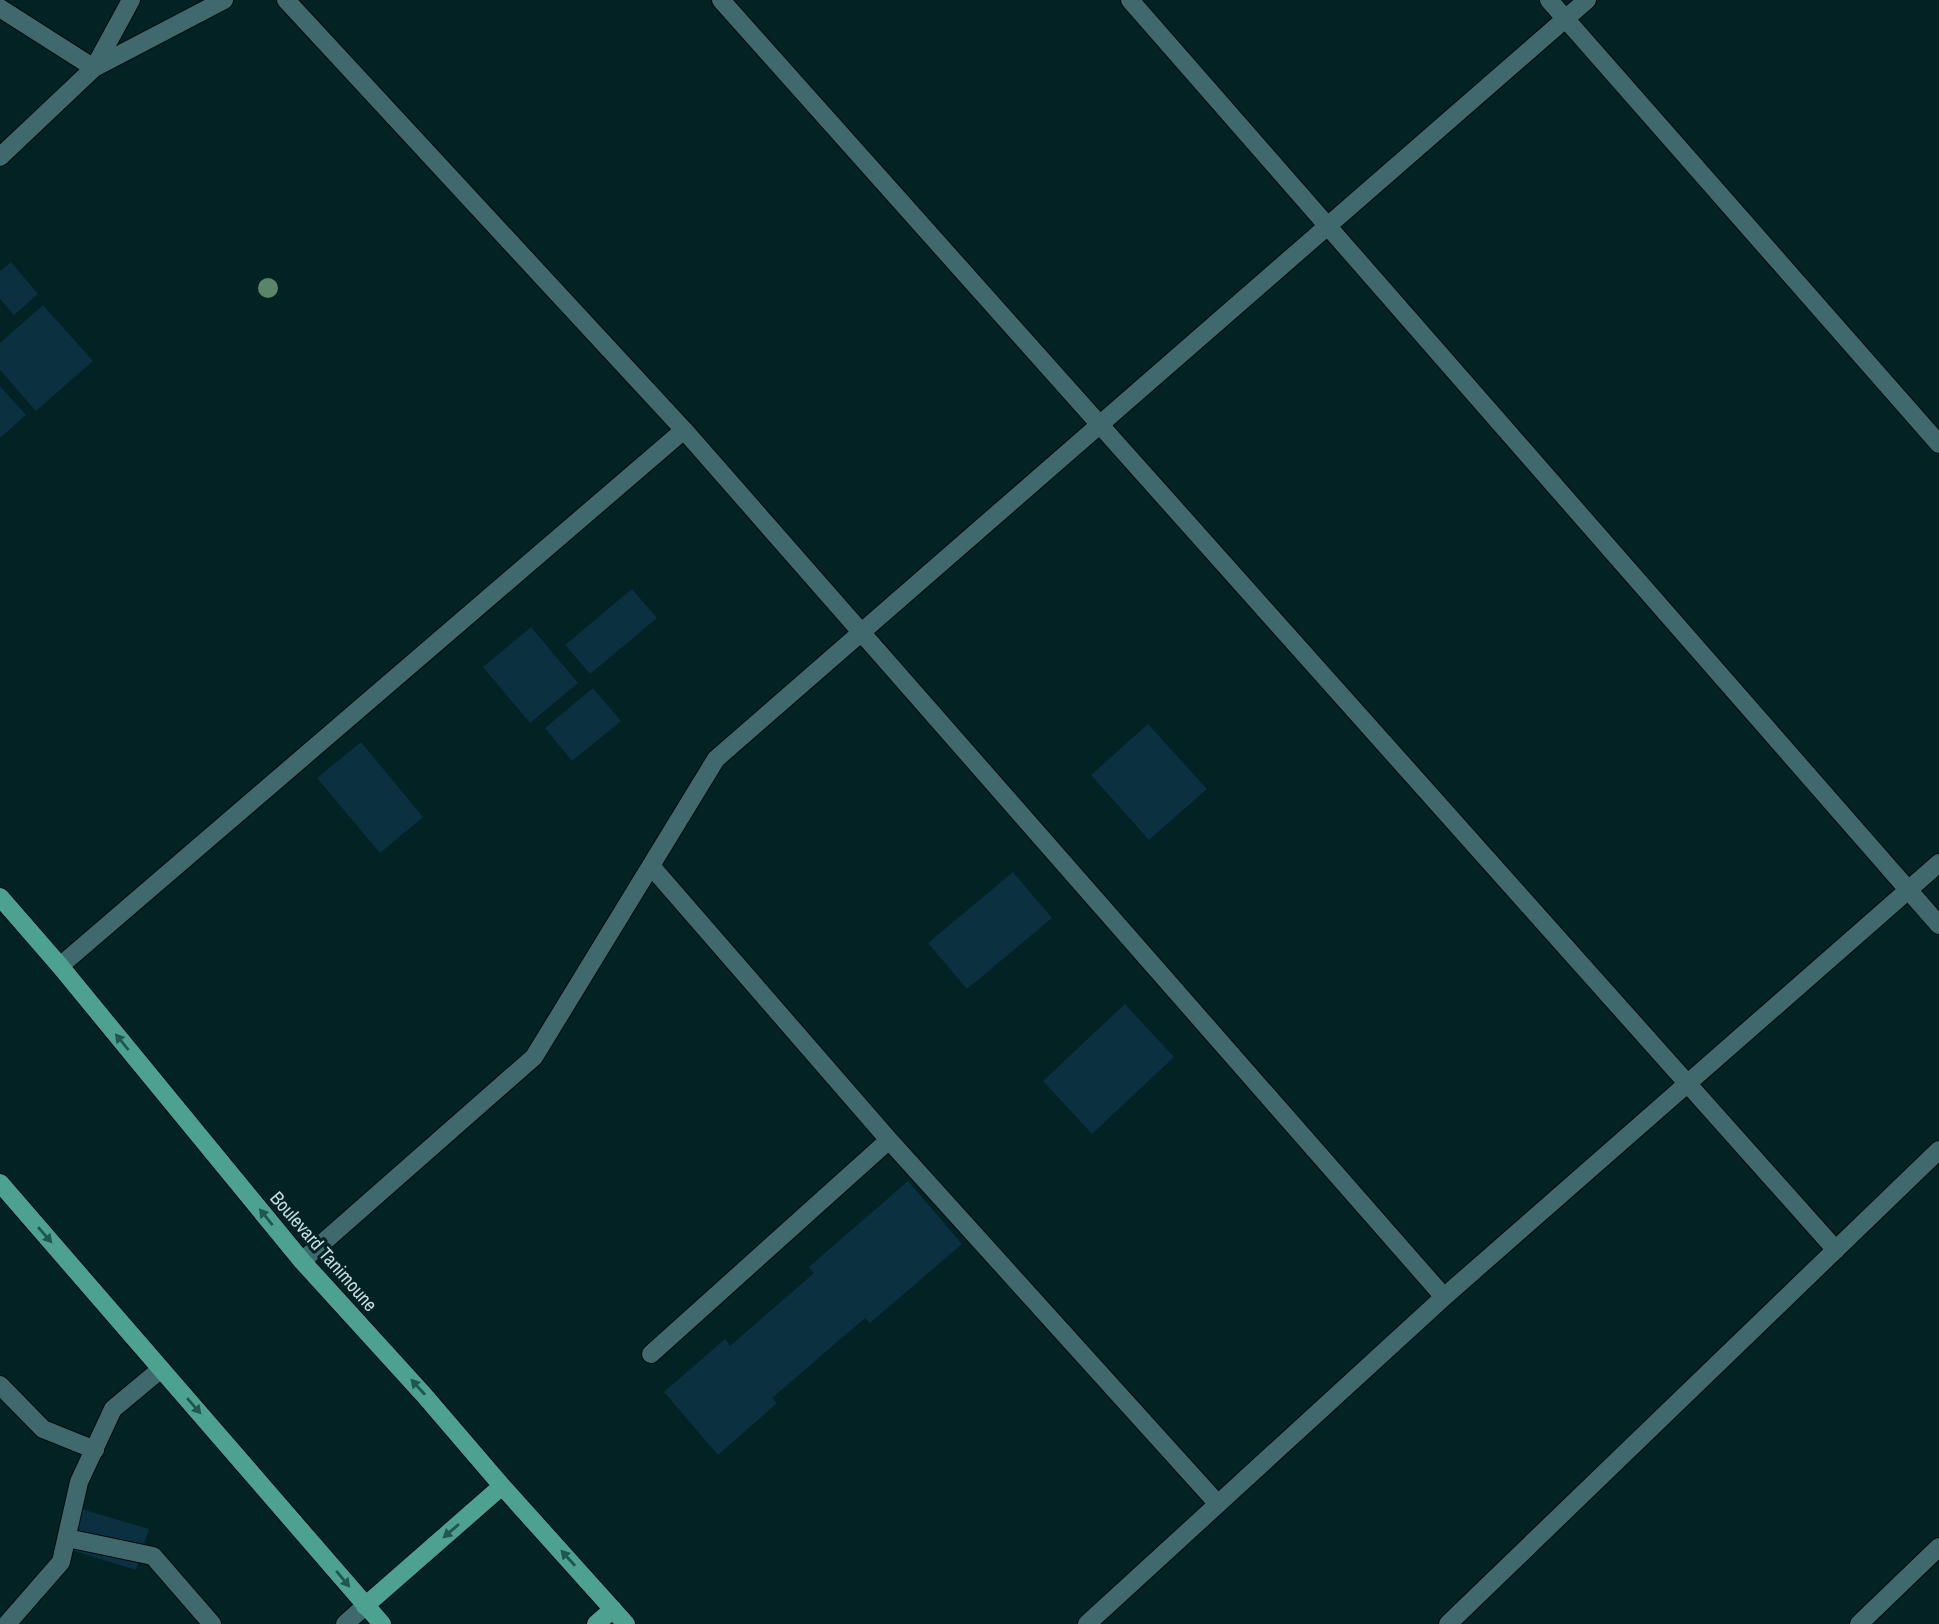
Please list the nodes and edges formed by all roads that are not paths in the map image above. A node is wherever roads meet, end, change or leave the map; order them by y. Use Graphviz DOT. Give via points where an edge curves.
graph roads {
  1 [pos="131,0"];
  2 [pos="224,0"];
  3 [pos="286,0"];
  4 [pos="721,0"];
  5 [pos="1130,0"];
  6 [pos="1549,0"];
  7 [pos="1587,0"];
  8 [pos="0,8"];
  9 [pos="1566,19"];
  10 [pos="94,68"];
  11 [pos="0,158"];
  12 [pos="1328,226"];
  13 [pos="1100,425"];
  14 [pos="684,430"];
  15 [pos="1939,444"];
  16 [pos="862,632"];
  17 [pos="1939,863"];
  18 [pos="651,866"];
  19 [pos="1908,890"];
  20 [pos="0,897"];
  21 [pos="1939,925"];
  22 [pos="60,967"];
  23 [pos="1687,1084"];
  24 [pos="889,1140"];
  25 [pos="1939,1150"];
  26 [pos="0,1183"];
  27 [pos="1836,1250"];
  28 [pos="302,1261"];
  29 [pos="1444,1297"];
  30 [pos="651,1354"];
  31 [pos="162,1368"];
  32 [pos="0,1385"];
  33 [pos="94,1450"];
  34 [pos="502,1486"];
  35 [pos="1218,1504"];
  36 [pos="67,1538"];
  37 [pos="1939,1547"];
  38 [pos="365,1606"];
  39 [pos="613,1609"];
  40 [pos="7,1624"];
  41 [pos="212,1624"];
  42 [pos="345,1624"];
  43 [pos="382,1624"];
  44 [pos="596,1624"];
  45 [pos="626,1624"];
  46 [pos="1087,1624"];
  47 [pos="1448,1624"];
  48 [pos="1859,1624"];
  1 -- 10 [label="street"];
  2 -- 10 [label="street"];
  3 -- 14 [label="street"];
  4 -- 13 [label="street"];
  5 -- 12 [label="street"];
  6 -- 9 [label="street"];
  7 -- 9 [label="street"];
  8 -- 10 [label="street"];
  9 -- 12 [label="street"];
  9 -- 15 [label="street"];
  10 -- 11 [label="street"];
  12 -- 13 [label="street"];
  12 -- 19 [label="street"];
  13 -- 16 [label="street"];
  13 -- 23 [label="street"];
  14 -- 16 [label="street"];
  14 -- 22 [label="street"];
  16 -- 18 [label="street" via="716,759"];
  16 -- 29 [label="street"];
  17 -- 19 [label="street"];
  18 -- 24 [label="street"];
  18 -- 28 [label="street" via="534,1056"];
  19 -- 21 [label="street"];
  19 -- 23 [label="street"];
  20 -- 22 [label="main road, Boulevard Tanimoune"];
  28 -- 22 [label="main road, Boulevard Tanimoune, one-way"];
  23 -- 27 [label="street"];
  23 -- 29 [label="street"];
  24 -- 30 [label="street"];
  24 -- 35 [label="street"];
  25 -- 27 [label="street"];
  26 -- 31 [label="main road, one-way"];
  27 -- 47 [label="street"];
  34 -- 28 [label="main road, Boulevard Tanimoune, one-way"];
  29 -- 35 [label="street"];
  31 -- 33 [label="street" via="113,1409"];
  31 -- 38 [label="main road, one-way"];
  32 -- 33 [label="street" via="43,1429"];
  33 -- 36 [label="street" via="79,1482"];
  34 -- 38 [label="main road, one-way"];
  39 -- 34 [label="main road, Boulevard Tanimoune, one-way"];
  35 -- 46 [label="street"];
  36 -- 40 [label="street" via="61,1563"];
  36 -- 41 [label="street" via="153,1556"];
  37 -- 48 [label="street"];
  38 -- 42 [label="street"];
  38 -- 43 [label="main road"];
  39 -- 44 [label="main road"];
  39 -- 45 [label="main road, Boulevard Tanimoune"];
}
